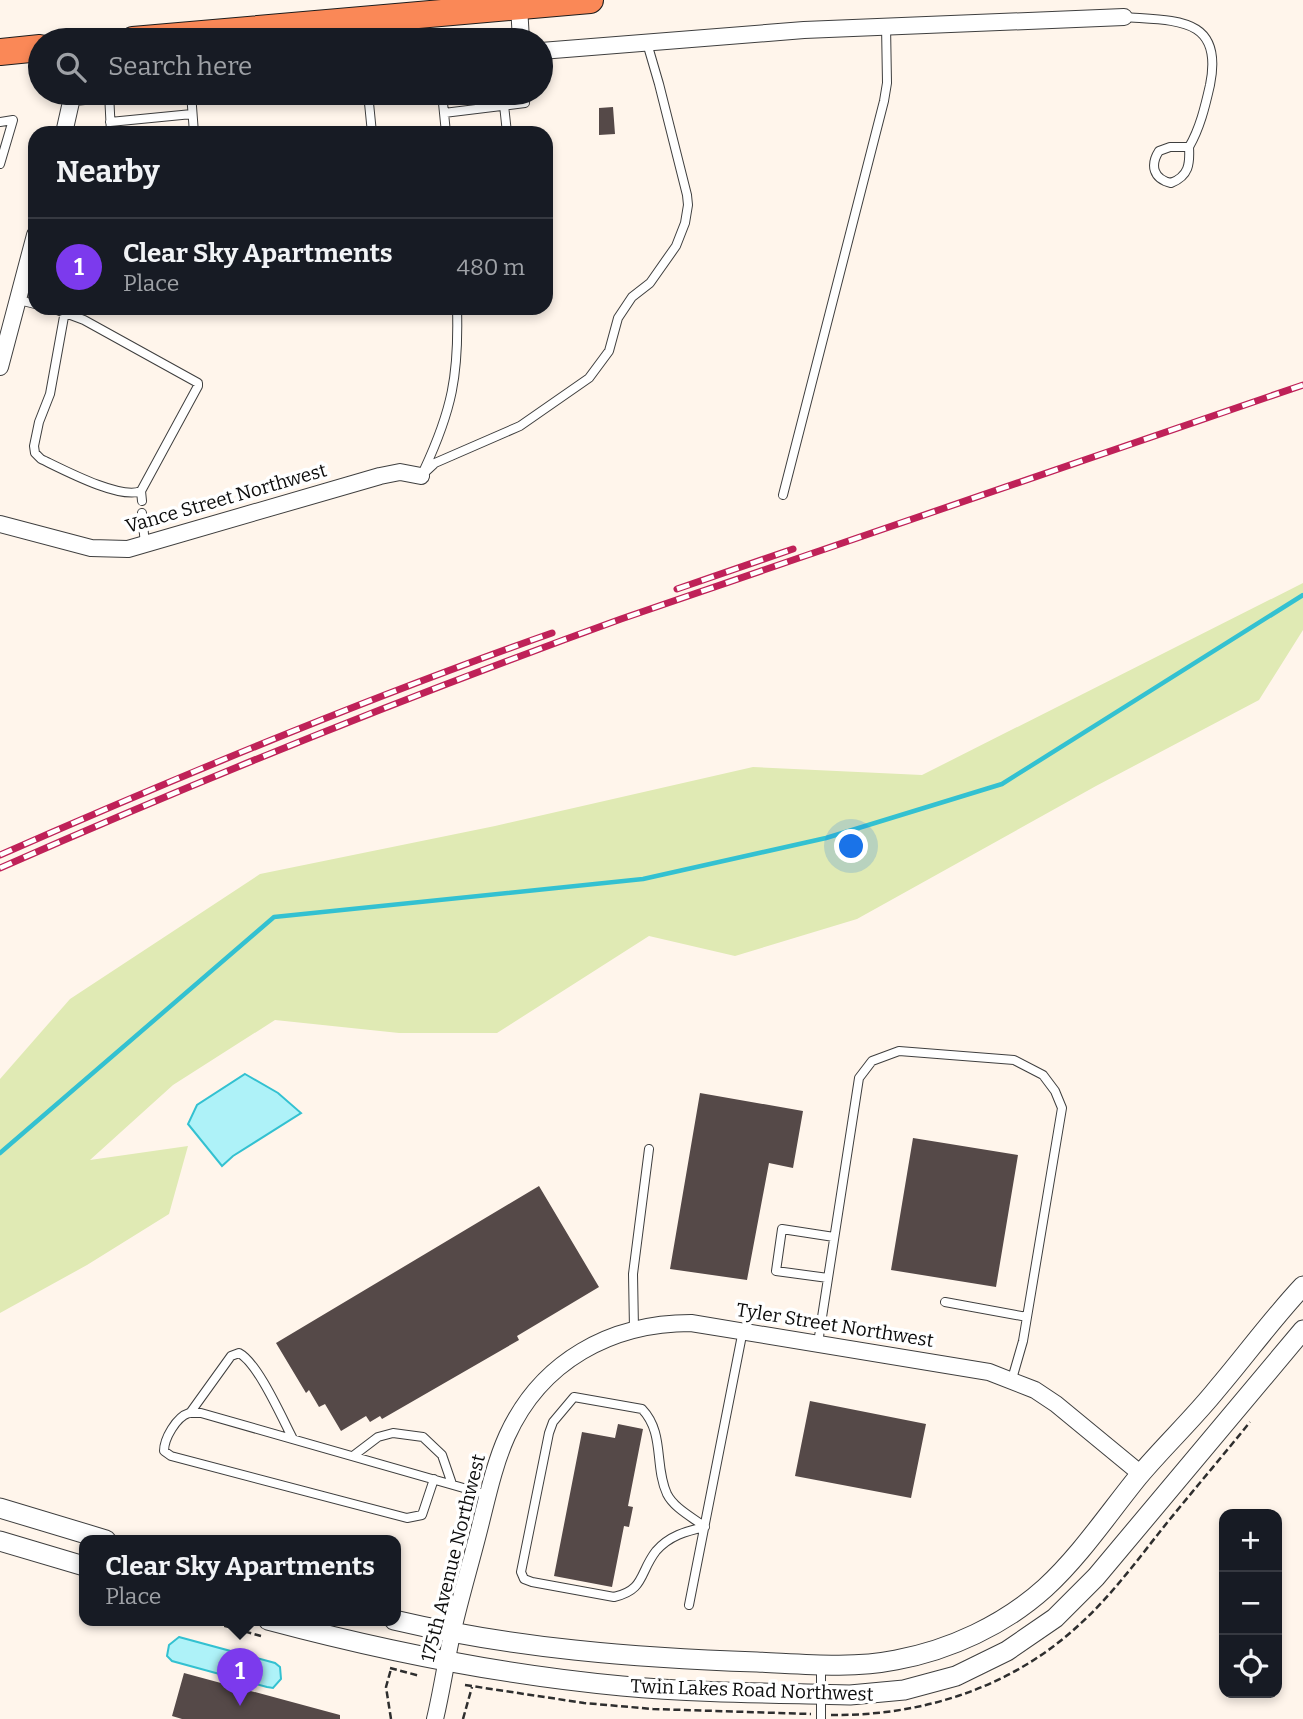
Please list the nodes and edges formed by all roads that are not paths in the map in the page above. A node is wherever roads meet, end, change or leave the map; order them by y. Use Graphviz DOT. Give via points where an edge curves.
graph roads {
  1 [pos="590,0"];
  2 [pos="519,6"];
  3 [pos="1124,17"];
  4 [pos="886,25"];
  5 [pos="269,28"];
  6 [pos="520,28"];
  7 [pos="646,43"];
  8 [pos="28,49"];
  9 [pos="553,50"];
  10 [pos="0,52"];
  11 [pos="71,105"];
  12 [pos="109,105"];
  13 [pos="192,105"];
  14 [pos="369,105"];
  15 [pos="443,105"];
  16 [pos="504,105"];
  17 [pos="444,113"];
  18 [pos="192,114"];
  19 [pos="0,121"];
  20 [pos="110,122"];
  21 [pos="66,126"];
  22 [pos="110,126"];
  23 [pos="193,126"];
  24 [pos="371,126"];
  25 [pos="445,126"];
  26 [pos="506,126"];
  27 [pos="1189,147"];
  28 [pos="0,164"];
  29 [pos="28,263"];
  30 [pos="17,306"];
  31 [pos="64,315"];
  32 [pos="72,315"];
  33 [pos="457,315"];
  34 [pos="4,333"];
  35 [pos="0,367"];
  36 [pos="421,476"];
  37 [pos="141,491"];
  38 [pos="783,495"];
  39 [pos="142,501"];
  40 [pos="142,513"];
  41 [pos="0,524"];
  42 [pos="145,545"];
  43 [pos="649,1149"];
  44 [pos="834,1237"];
  45 [pos="828,1278"];
  46 [pos="1303,1286"];
  47 [pos="944,1302"];
  48 [pos="1027,1317"];
  49 [pos="634,1329"];
  50 [pos="743,1330"];
  51 [pos="1303,1331"];
  52 [pos="818,1343"];
  53 [pos="1012,1379"];
  54 [pos="521,1411"];
  55 [pos="190,1413"];
  56 [pos="293,1439"];
  57 [pos="353,1456"];
  58 [pos="1141,1474"];
  59 [pos="434,1479"];
  60 [pos="452,1484"];
  61 [pos="488,1494"];
  62 [pos="0,1508"];
  63 [pos="705,1527"];
  64 [pos="89,1535"];
  65 [pos="0,1541"];
  66 [pos="79,1565"];
  67 [pos="689,1605"];
  68 [pos="401,1621"];
  69 [pos="290,1626"];
  70 [pos="453,1631"];
  71 [pos="447,1662"];
  72 [pos="821,1665"];
  73 [pos="822,1695"];
  74 [pos="821,1717"];
  75 [pos="435,1719"];
  1 -- 2 [label="highway"];
  2 -- 5 [label="highway"];
  2 -- 6 [label="street"];
  3 -- 4 [label="street"];
  3 -- 27 [label="lane" via="1179,22 1200,32 1212,49 1206,104"];
  4 -- 7 [label="street"];
  4 -- 38 [label="lane" via="884,101"];
  7 -- 9 [label="street"];
  7 -- 36 [label="lane" via="687,195 677,246 650,283 632,297 618,318 609,351 589,378 520,426 435,463"];
  8 -- 10 [label="highway"];
  11 -- 21 [label="street"];
  12 -- 20 [label="lane"];
  13 -- 18 [label="lane"];
  14 -- 24 [label="lane"];
  15 -- 17 [label="lane"];
  16 -- 17 [label="lane"];
  16 -- 26 [label="lane"];
  17 -- 25 [label="lane"];
  18 -- 20 [label="lane"];
  18 -- 23 [label="lane"];
  19 -- 28 [label="lane" via="13,120"];
  20 -- 22 [label="lane"];
  27 -- 27 [label="lane" via="1159,151 1153,163 1160,179 1171,183 1184,176"];
  29 -- 30 [label="street"];
  30 -- 34 [label="street"];
  31 -- 37 [label="lane" via="35,453 115,490"];
  32 -- 37 [label="lane" via="198,383"];
  33 -- 36 [label="lane" via="453,394"];
  34 -- 35 [label="street"];
  36 -- 42 [label="street, Vance Street Northwest" via="400,472 380,476"];
  37 -- 39 [label="lane"];
  40 -- 42 [label="lane"];
  41 -- 42 [label="street, Vance Street Northwest" via="91,548"];
  43 -- 49 [label="lane" via="633,1274"];
  44 -- 45 [label="lane"];
  44 -- 45 [label="lane" via="782,1229 776,1271"];
  44 -- 48 [label="lane" via="859,1077 872,1061 899,1051 1014,1060 1043,1075 1062,1108"];
  45 -- 52 [label="lane"];
  46 -- 58 [label="street, Twin Lakes Road Northwest"];
  47 -- 48 [label="lane"];
  48 -- 53 [label="lane"];
  49 -- 50 [label="street, Tyler Street Northwest" via="691,1323"];
  49 -- 54 [label="street, Tyler Street Northwest" via="609,1336 563,1362"];
  50 -- 52 [label="street, Tyler Street Northwest"];
  50 -- 63 [label="lane"];
  51 -- 73 [label="street, Twin Lakes Road Northwest" via="1096,1577 1055,1619 982,1665 931,1684 877,1694"];
  52 -- 53 [label="street, Tyler Street Northwest"];
  53 -- 58 [label="street, Tyler Street Northwest" via="1056,1404"];
  54 -- 61 [label="street, 175th Avenue Northwest" via="507,1436"];
  55 -- 56 [label="lane"];
  55 -- 56 [label="lane" via="231,1356 239,1353 255,1369"];
  55 -- 59 [label="lane" via="164,1441 164,1451 171,1456 407,1518 422,1515"];
  56 -- 57 [label="lane"];
  57 -- 59 [label="lane"];
  57 -- 60 [label="lane" via="378,1437 393,1433 423,1437 442,1455"];
  58 -- 72 [label="street, Twin Lakes Road Northwest" via="1063,1570 1000,1621 950,1646 922,1654 869,1664"];
  59 -- 60 [label="lane"];
  60 -- 61 [label="lane"];
  61 -- 70 [label="street, 175th Avenue Northwest"];
  62 -- 64 [label="street"];
  63 -- 63 [label="lane" via="684,1531 658,1549 632,1592 614,1597 532,1583 521,1572 548,1433 574,1397 642,1409 655,1429 667,1495"];
  63 -- 67 [label="lane"];
  65 -- 66 [label="street"];
  68 -- 70 [label="street, Twin Lakes Road Northwest"];
  69 -- 71 [label="street, Twin Lakes Road Northwest"];
  70 -- 71 [label="street, 175th Avenue Northwest"];
  70 -- 72 [label="street, Twin Lakes Road Northwest" via="628,1656"];
  71 -- 73 [label="street, Twin Lakes Road Northwest" via="624,1686"];
  71 -- 75 [label="street, 175th Avenue Northwest"];
  72 -- 73 [label="lane"];
  73 -- 74 [label="lane"];
}
